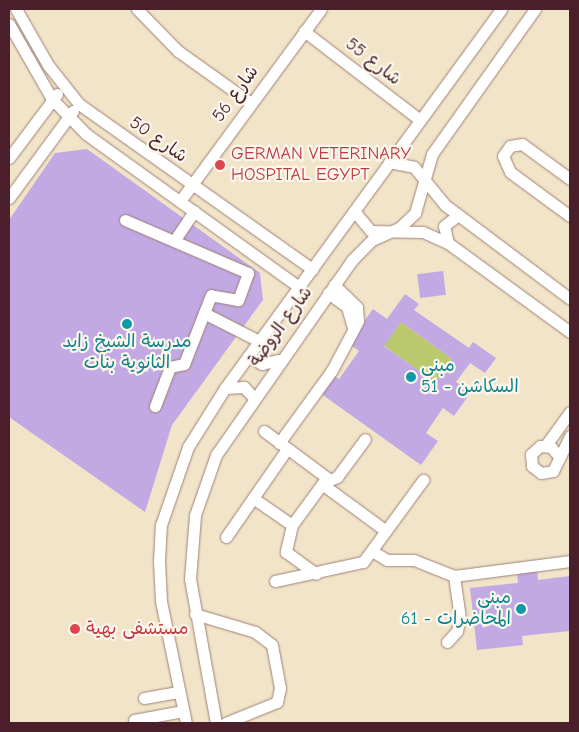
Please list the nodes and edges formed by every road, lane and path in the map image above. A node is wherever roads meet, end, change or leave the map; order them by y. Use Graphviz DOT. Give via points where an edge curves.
graph roads {
  1 [pos="16,9"];
  2 [pos="137,9"];
  3 [pos="321,9"];
  4 [pos="500,9"];
  5 [pos="535,9"];
  6 [pos="9,24"];
  7 [pos="304,31"];
  8 [pos="63,87"];
  9 [pos="52,99"];
  10 [pos="79,104"];
  11 [pos="251,104"];
  12 [pos="68,116"];
  13 [pos="420,120"];
  14 [pos="9,158"];
  15 [pos="389,162"];
  16 [pos="570,179"];
  17 [pos="424,182"];
  18 [pos="192,184"];
  19 [pos="9,198"];
  20 [pos="180,201"];
  21 [pos="194,211"];
  22 [pos="354,211"];
  23 [pos="458,216"];
  24 [pos="570,216"];
  25 [pos="125,220"];
  26 [pos="390,233"];
  27 [pos="174,240"];
  28 [pos="448,243"];
  29 [pos="312,269"];
  30 [pos="299,287"];
  31 [pos="331,289"];
  32 [pos="570,299"];
  33 [pos="204,313"];
  34 [pos="570,332"];
  35 [pos="259,341"];
  36 [pos="248,356"];
  37 [pos="278,360"];
  38 [pos="225,388"];
  39 [pos="253,398"];
  40 [pos="155,406"];
  41 [pos="570,412"];
  42 [pos="264,431"];
  43 [pos="570,436"];
  44 [pos="366,439"];
  45 [pos="283,446"];
  46 [pos="546,446"];
  47 [pos="557,454"];
  48 [pos="423,480"];
  49 [pos="324,481"];
  50 [pos="253,498"];
  51 [pos="292,525"];
  52 [pos="386,531"];
  53 [pos="226,537"];
  54 [pos="372,551"];
  55 [pos="570,561"];
  56 [pos="316,574"];
  57 [pos="454,576"];
  58 [pos="275,581"];
  59 [pos="195,614"];
  60 [pos="447,642"];
  61 [pos="179,692"];
  62 [pos="144,698"];
  63 [pos="183,711"];
  64 [pos="134,720"];
  65 [pos="153,720"];
  66 [pos="186,723"];
  67 [pos="216,723"];
  68 [pos="225,723"];
  1 -- 8 [label="street, شارع 50"];
  2 -- 11 [label="street" via="178,51"];
  3 -- 7 [label="street, شارع 56"];
  4 -- 13 [label="street, شارع الروضة"];
  5 -- 17 [label="street, شارع الروضة" via="432,154"];
  6 -- 9 [label="street, شارع 50"];
  7 -- 11 [label="street, شارع 56"];
  7 -- 13 [label="street, شارع 55"];
  8 -- 9 [label="street"];
  8 -- 10 [label="street, شارع 50"];
  9 -- 12 [label="street, شارع 50"];
  9 -- 14 [label="street"];
  10 -- 12 [label="street"];
  10 -- 18 [label="street, شارع 50"];
  11 -- 18 [label="street, شارع 56"];
  12 -- 19 [label="street"];
  12 -- 20 [label="street, شارع 50"];
  13 -- 15 [label="street, شارع الروضة"];
  15 -- 17 [label="street" via="407,163"];
  15 -- 22 [label="street, شارع الروضة"];
  16 -- 24 [label="street" via="522,144 510,146 503,156 510,172"];
  17 -- 23 [label="street"];
  17 -- 26 [label="street, شارع الروضة" via="415,213"];
  18 -- 20 [label="street, شارع 56"];
  18 -- 29 [label="street, شارع 50"];
  20 -- 21 [label="street, شارع 50"];
  21 -- 27 [label="street"];
  21 -- 30 [label="street, شارع 50"];
  22 -- 26 [label="street" via="364,226"];
  22 -- 29 [label="street, شارع الروضة"];
  23 -- 28 [label="street" via="444,226"];
  23 -- 32 [label="street"];
  25 -- 27 [label="street"];
  26 -- 28 [label="street" via="423,232"];
  26 -- 31 [label="street, شارع الروضة" via="364,247"];
  27 -- 33 [label="street" via="247,271 238,300 214,292"];
  28 -- 34 [label="street"];
  29 -- 30 [label="street, شارع الروضة"];
  30 -- 35 [label="street, شارع الروضة"];
  31 -- 37 [label="street, شارع الروضة"];
  31 -- 45 [label="street" via="347,307 352,329 332,370"];
  33 -- 35 [label="street"];
  33 -- 40 [label="street" via="184,364 170,367"];
  35 -- 36 [label="street, شارع الروضة"];
  36 -- 37 [label="street" via="262,364"];
  36 -- 38 [label="street, شارع الروضة"];
  37 -- 39 [label="street, شارع الروضة"];
  38 -- 39 [label="street" via="244,387"];
  38 -- 61 [label="street, شارع الروضة" via="188,447 162,525 161,601"];
  39 -- 59 [label="street, شارع الروضة" via="216,455 196,515 190,579"];
  41 -- 46 [label="street"];
  42 -- 45 [label="street"];
  43 -- 47 [label="street"];
  44 -- 49 [label="street" via="337,477"];
  45 -- 49 [label="street"];
  45 -- 50 [label="street"];
  46 -- 47 [label="street"];
  46 -- 47 [label="street" via="531,454 536,470 553,471"];
  48 -- 52 [label="street"];
  49 -- 51 [label="street"];
  49 -- 52 [label="street"];
  50 -- 51 [label="street"];
  50 -- 53 [label="street"];
  51 -- 56 [label="street" via="286,552"];
  52 -- 54 [label="street"];
  54 -- 56 [label="street" via="358,565"];
  54 -- 57 [label="street" via="387,560 414,560"];
  55 -- 57 [label="street"];
  56 -- 58 [label="street"];
  57 -- 60 [label="street" via="460,618 458,631"];
  59 -- 67 [label="street, شارع الروضة"];
  59 -- 68 [label="street" via="256,632 272,645 280,688 277,702"];
  61 -- 62 [label="street"];
  61 -- 63 [label="street, شارع الروضة"];
  63 -- 65 [label="street"];
  63 -- 66 [label="street, شارع الروضة"];
  64 -- 65 [label="street"];
}
